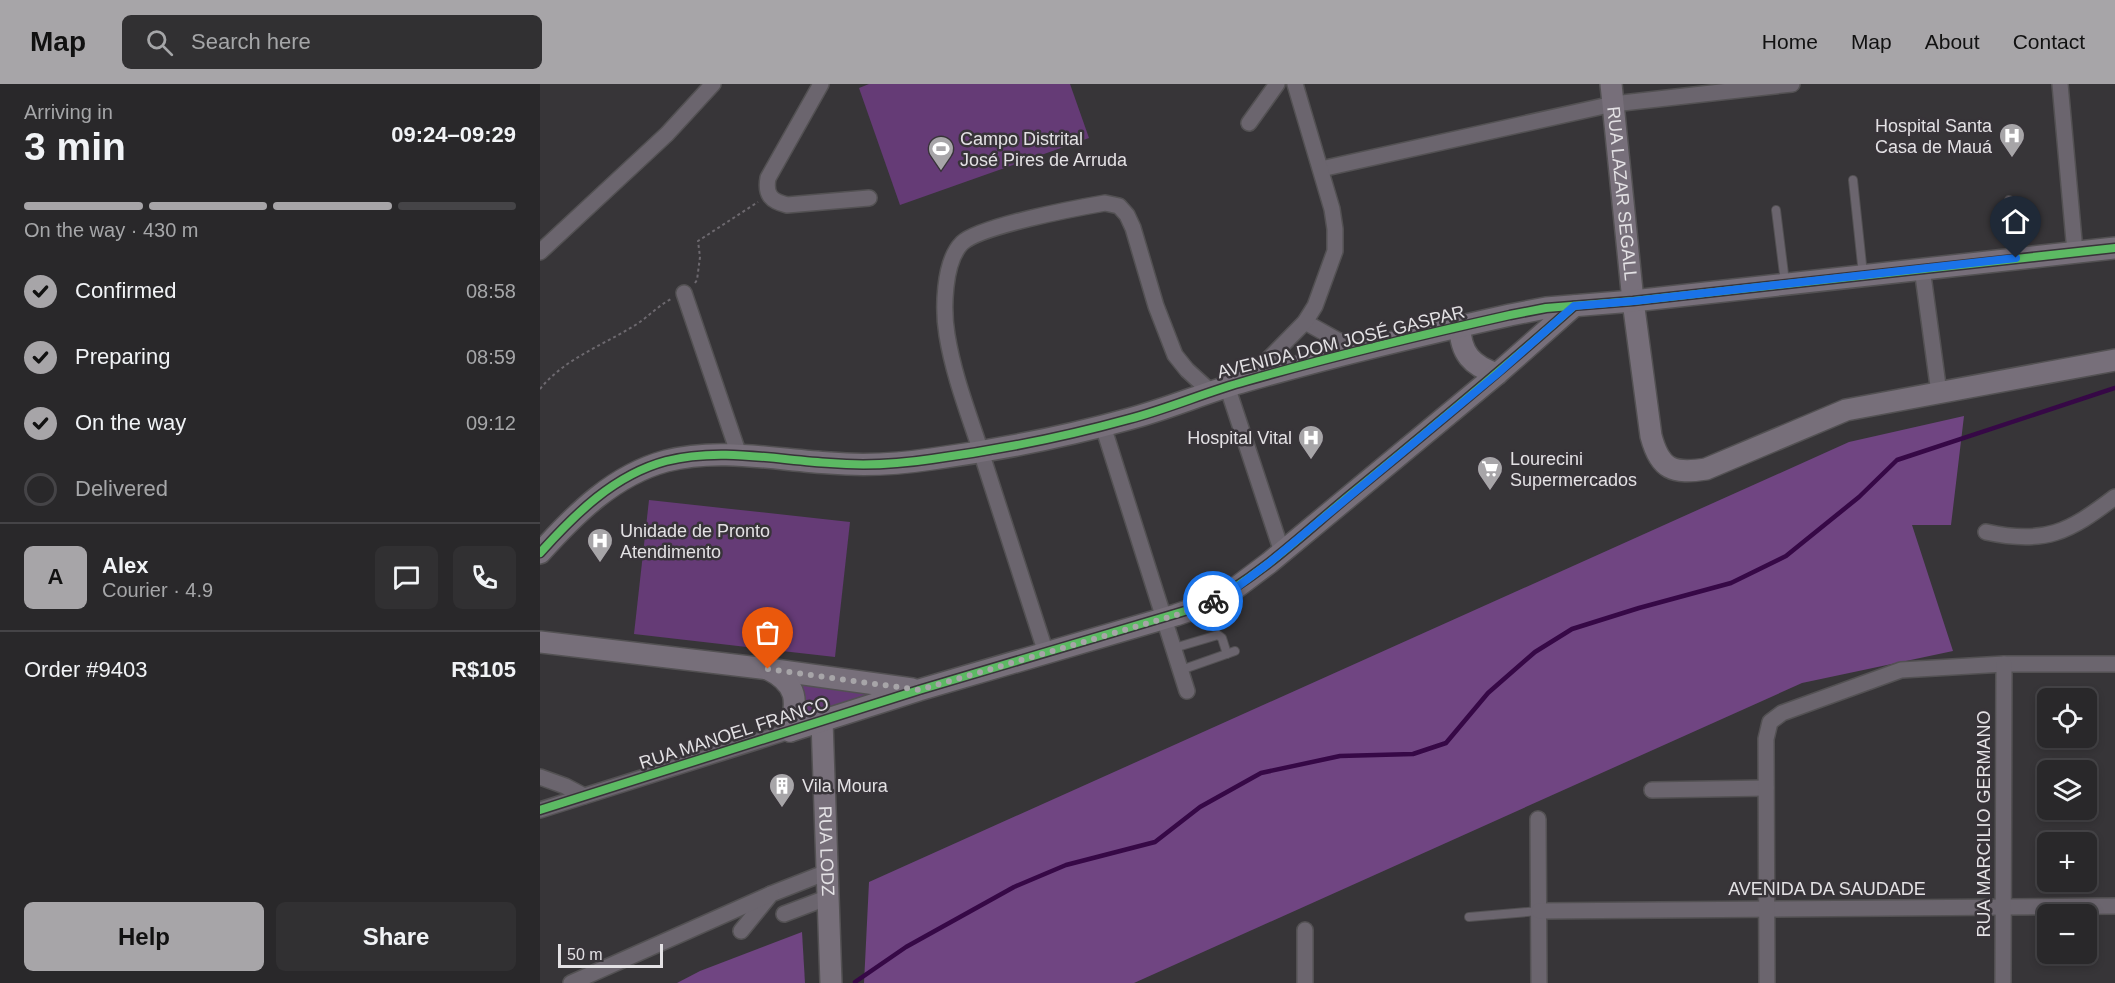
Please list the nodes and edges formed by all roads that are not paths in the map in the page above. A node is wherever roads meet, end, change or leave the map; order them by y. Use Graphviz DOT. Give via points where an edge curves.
graph roads {
  1 [pos="713,84"];
  2 [pos="821,84"];
  3 [pos="1277,84"];
  4 [pos="1295,84"];
  5 [pos="1792,84"];
  6 [pos="2060,84"];
  7 [pos="1612,94"];
  8 [pos="1249,123"];
  9 [pos="1321,169"];
  10 [pos="1854,180"];
  11 [pos="869,198"];
  12 [pos="2009,200"];
  13 [pos="1776,210"];
  14 [pos="2115,248"];
  15 [pos="540,252"];
  16 [pos="2075,252"];
  17 [pos="2016,258"];
  18 [pos="1922,268"];
  19 [pos="1864,275"];
  20 [pos="1786,284"];
  21 [pos="684,293"];
  22 [pos="1634,301"];
  23 [pos="1574,306"];
  24 [pos="1510,315"];
  25 [pos="1305,322"];
  26 [pos="1460,326"];
  27 [pos="1359,352"];
  28 [pos="1521,352"];
  29 [pos="2115,360"];
  30 [pos="1497,374"];
  31 [pos="1247,380"];
  32 [pos="1218,389"];
  33 [pos="1939,393"];
  34 [pos="1103,426"];
  35 [pos="981,451"];
  36 [pos="739,455"];
  37 [pos="2115,497"];
  38 [pos="1986,532"];
  39 [pos="1282,552"];
  40 [pos="540,553"];
  41 [pos="1164,618"];
  42 [pos="540,642"];
  43 [pos="1174,648"];
  44 [pos="1046,652"];
  45 [pos="2004,664"];
  46 [pos="2115,664"];
  47 [pos="768,669"];
  48 [pos="1180,669"];
  49 [pos="919,690"];
  50 [pos="1187,691"];
  51 [pos="822,721"];
  52 [pos="790,731"];
  53 [pos="540,777"];
  54 [pos="1766,788"];
  55 [pos="1652,790"];
  56 [pos="584,796"];
  57 [pos="540,810"];
  58 [pos="1538,819"];
  59 [pos="826,872"];
  60 [pos="771,894"];
  61 [pos="828,897"];
  62 [pos="2115,906"];
  63 [pos="2003,907"];
  64 [pos="1766,908"];
  65 [pos="1539,911"];
  66 [pos="784,914"];
  67 [pos="1469,917"];
  68 [pos="1305,930"];
  69 [pos="741,931"];
  70 [pos="571,983"];
  71 [pos="831,983"];
  72 [pos="1305,983"];
  73 [pos="1539,983"];
  74 [pos="1767,983"];
  75 [pos="2003,983"];
  1 -- 15 [label="street" via="667,134"];
  2 -- 11 [label="street" via="768,178 768,196 787,205"];
  3 -- 8 [label="street"];
  4 -- 9 [label="street"];
  5 -- 7 [label="street"];
  6 -- 16 [label="street"];
  7 -- 9 [label="street"];
  7 -- 22 [label="street, RUA LAZAR SEGALL"];
  9 -- 25 [label="street" via="1332,209 1335,251"];
  10 -- 19 [label="lane"];
  12 -- 17 [label="lane"];
  13 -- 20 [label="lane"];
  14 -- 16 [label="street, AVENIDA DOM JOSÉ GASPAR"];
  16 -- 17 [label="street, AVENIDA DOM JOSÉ GASPAR"];
  17 -- 18 [label="street, AVENIDA DOM JOSÉ GASPAR"];
  18 -- 19 [label="street, AVENIDA DOM JOSÉ GASPAR"];
  18 -- 33 [label="street"];
  19 -- 20 [label="street, AVENIDA DOM JOSÉ GASPAR"];
  20 -- 22 [label="street, AVENIDA DOM JOSÉ GASPAR"];
  21 -- 36 [label="street"];
  22 -- 23 [label="street, AVENIDA DOM JOSÉ GASPAR"];
  22 -- 33 [label="street, RUA LAZAR SEGALL" via="1650,436 1661,463 1674,469 1706,469 1846,410"];
  23 -- 24 [label="street, AVENIDA DOM JOSÉ GASPAR"];
  23 -- 28 [label="street, RUA MANOEL FRANCO"];
  24 -- 26 [label="street, AVENIDA DOM JOSÉ GASPAR"];
  24 -- 28 [label="street" via="1522,332"];
  25 -- 27 [label="street"];
  25 -- 31 [label="street"];
  26 -- 27 [label="street, AVENIDA DOM JOSÉ GASPAR"];
  26 -- 30 [label="street" via="1462,345 1470,359 1480,369"];
  27 -- 31 [label="street, AVENIDA DOM JOSÉ GASPAR"];
  28 -- 30 [label="street, RUA MANOEL FRANCO"];
  29 -- 33 [label="street"];
  30 -- 39 [label="street, RUA MANOEL FRANCO"];
  31 -- 32 [label="street, AVENIDA DOM JOSÉ GASPAR"];
  32 -- 34 [label="street, AVENIDA DOM JOSÉ GASPAR"];
  32 -- 35 [label="street" via="1187,370 1175,355 1133,228 1119,206 1105,203 984,231 961,244 952,260 945,302 947,334 959,388"];
  32 -- 39 [label="street"];
  34 -- 35 [label="street, AVENIDA DOM JOSÉ GASPAR"];
  34 -- 41 [label="street"];
  35 -- 36 [label="street, AVENIDA DOM JOSÉ GASPAR" via="878,465"];
  35 -- 44 [label="street"];
  36 -- 40 [label="street, AVENIDA DOM JOSÉ GASPAR" via="667,460 625,476 570,521"];
  37 -- 38 [label="street" via="2082,522 2053,534 2031,538"];
  39 -- 41 [label="street, RUA MANOEL FRANCO" via="1229,593"];
  41 -- 43 [label="street"];
  41 -- 44 [label="street, RUA MANOEL FRANCO"];
  42 -- 47 [label="street"];
  43 -- 48 [label="street"];
  43 -- 48 [label="lane" via="1218,635 1231,652"];
  44 -- 49 [label="street, RUA MANOEL FRANCO"];
  45 -- 46 [label="street"];
  45 -- 54 [label="street" via="1901,670 1782,713 1770,722 1766,739"];
  45 -- 63 [label="street, RUA MARCILIO GERMANO"];
  47 -- 49 [label="street"];
  47 -- 52 [label="street" via="782,676 794,695"];
  48 -- 50 [label="street"];
  49 -- 51 [label="street, RUA MANOEL FRANCO"];
  51 -- 52 [label="street, RUA MANOEL FRANCO"];
  51 -- 59 [label="street, RUA LODZ"];
  52 -- 56 [label="street, RUA MANOEL FRANCO"];
  53 -- 56 [label="street"];
  54 -- 55 [label="street"];
  54 -- 64 [label="street"];
  56 -- 57 [label="street, RUA MANOEL FRANCO"];
  58 -- 65 [label="street"];
  59 -- 60 [label="street"];
  59 -- 61 [label="street, RUA LODZ"];
  60 -- 69 [label="street"];
  60 -- 70 [label="street"];
  61 -- 66 [label="street"];
  61 -- 71 [label="street, RUA LODZ"];
  62 -- 63 [label="street, AVENIDA DA SAUDADE"];
  63 -- 64 [label="street, AVENIDA DA SAUDADE"];
  63 -- 75 [label="street, RUA MARCILIO GERMANO"];
  64 -- 65 [label="street, AVENIDA DA SAUDADE"];
  64 -- 74 [label="street"];
  65 -- 67 [label="lane"];
  65 -- 73 [label="street"];
  68 -- 72 [label="street"];
}
